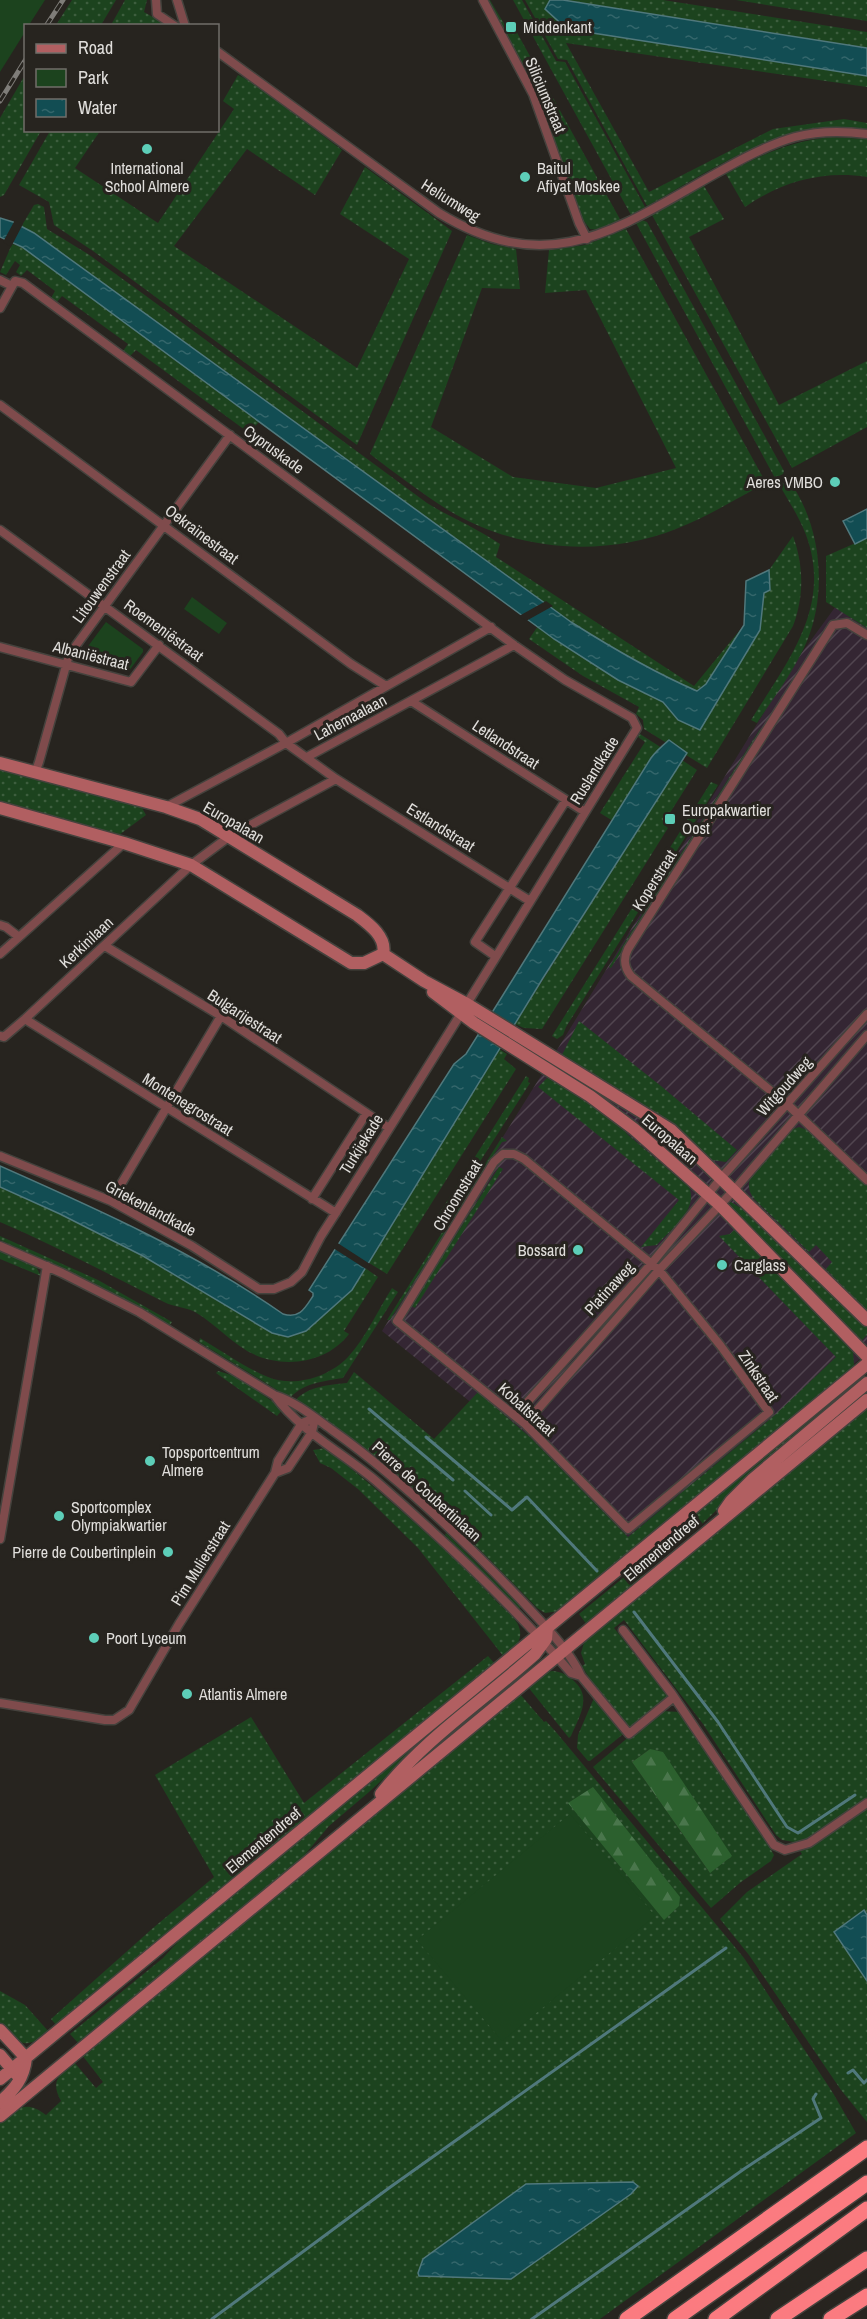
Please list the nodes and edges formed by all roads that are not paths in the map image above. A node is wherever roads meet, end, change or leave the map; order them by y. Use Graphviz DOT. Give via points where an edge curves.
graph roads {
  1 [pos="156,0"];
  2 [pos="177,0"];
  3 [pos="483,0"];
  4 [pos="172,24"];
  5 [pos="184,24"];
  6 [pos="219,53"];
  7 [pos="867,134"];
  8 [pos="587,239"];
  9 [pos="0,280"];
  10 [pos="13,283"];
  11 [pos="0,308"];
  12 [pos="0,405"];
  13 [pos="230,435"];
  14 [pos="164,524"];
  15 [pos="0,530"];
  16 [pos="105,606"];
  17 [pos="491,627"];
  18 [pos="867,634"];
  19 [pos="159,645"];
  20 [pos="514,645"];
  21 [pos="0,647"];
  22 [pos="66,665"];
  23 [pos="386,686"];
  24 [pos="411,701"];
  25 [pos="286,743"];
  26 [pos="307,757"];
  27 [pos="0,763"];
  28 [pos="34,773"];
  29 [pos="336,779"];
  30 [pos="566,800"];
  31 [pos="166,807"];
  32 [pos="0,808"];
  33 [pos="585,812"];
  34 [pos="230,836"];
  35 [pos="124,843"];
  36 [pos="191,865"];
  37 [pos="510,889"];
  38 [pos="530,901"];
  39 [pos="0,925"];
  40 [pos="19,938"];
  41 [pos="105,946"];
  42 [pos="0,954"];
  43 [pos="383,954"];
  44 [pos="495,956"];
  45 [pos="464,1009"];
  46 [pos="867,1014"];
  47 [pos="220,1016"];
  48 [pos="25,1019"];
  49 [pos="867,1035"];
  50 [pos="0,1036"];
  51 [pos="514,1041"];
  52 [pos="788,1104"];
  53 [pos="166,1108"];
  54 [pos="366,1114"];
  55 [pos="798,1114"];
  56 [pos="389,1128"];
  57 [pos="0,1156"];
  58 [pos="722,1177"];
  59 [pos="867,1180"];
  60 [pos="735,1189"];
  61 [pos="709,1195"];
  62 [pos="312,1199"];
  63 [pos="111,1201"];
  64 [pos="720,1205"];
  65 [pos="336,1214"];
  66 [pos="0,1246"];
  67 [pos="652,1263"];
  68 [pos="47,1266"];
  69 [pos="659,1270"];
  70 [pos="284,1286"];
  71 [pos="867,1320"];
  72 [pos="397,1321"];
  73 [pos="867,1356"];
  74 [pos="867,1364"];
  75 [pos="867,1383"];
  76 [pos="274,1395"];
  77 [pos="867,1400"];
  78 [pos="515,1416"];
  79 [pos="315,1418"];
  80 [pos="302,1423"];
  81 [pos="525,1424"];
  82 [pos="312,1432"];
  83 [pos="275,1473"];
  84 [pos="717,1522"];
  85 [pos="628,1529"];
  86 [pos="0,1539"];
  87 [pos="623,1630"];
  88 [pos="543,1636"];
  89 [pos="560,1654"];
  90 [pos="674,1697"];
  91 [pos="0,1703"];
  92 [pos="867,1803"];
  93 [pos="366,1814"];
  94 [pos="0,2030"];
  95 [pos="0,2055"];
  96 [pos="26,2058"];
  97 [pos="12,2069"];
  98 [pos="0,2079"];
  99 [pos="22,2079"];
  100 [pos="39,2084"];
  101 [pos="0,2102"];
  102 [pos="0,2116"];
  103 [pos="867,2148"];
  104 [pos="867,2182"];
  105 [pos="867,2210"];
  106 [pos="867,2217"];
  107 [pos="808,2253"];
  108 [pos="867,2259"];
  109 [pos="867,2296"];
  110 [pos="627,2319"];
  111 [pos="675,2319"];
  112 [pos="716,2319"];
  113 [pos="778,2319"];
  114 [pos="831,2319"];
  1 -- 4 [label="street" via="157,14"];
  2 -- 5 [label="street"];
  3 -- 8 [label="street, Siliciumstraat" via="533,94"];
  6 -- 8 [label="street, Heliumweg" via="440,213 473,232 524,245 558,245"];
  7 -- 8 [label="street, Heliumweg" via="822,133 776,143 619,227"];
  9 -- 10 [label="street, Cypruskade"];
  10 -- 11 [label="street"];
  10 -- 13 [label="street, Cypruskade" via="22,283"];
  12 -- 14 [label="street, Oekraïnestraat"];
  13 -- 14 [label="street, Litouwenstraat"];
  13 -- 17 [label="street, Cypruskade"];
  14 -- 16 [label="street, Litouwenstraat"];
  14 -- 23 [label="street, Oekraïnestraat"];
  15 -- 16 [label="street, Roemeniëstraat"];
  16 -- 19 [label="street, Roemeniëstraat"];
  16 -- 22 [label="street, Litouwenstraat" via="69,655"];
  17 -- 20 [label="street, Cypruskade"];
  17 -- 23 [label="street, Lahemaalaan"];
  18 -- 52 [label="street, Koperstraat" via="840,622 833,625 624,960 631,976"];
  19 -- 22 [label="street, Albaniëstraat" via="131,682"];
  19 -- 25 [label="street, Roemeniëstraat"];
  20 -- 24 [label="street, Lahemaalaan"];
  20 -- 33 [label="street, Ruslandkade" via="636,723 637,728"];
  21 -- 22 [label="street, Albaniëstraat"];
  22 -- 28 [label="street, Litouwenstraat"];
  23 -- 25 [label="street, Lahemaalaan"];
  24 -- 26 [label="street, Lahemaalaan"];
  24 -- 30 [label="street, Letlandstraat"];
  25 -- 26 [label="street, Roemeniëstraat"];
  25 -- 31 [label="street, Lahemaalaan"];
  26 -- 29 [label="street, Lahemaalaan"];
  27 -- 28 [label="main road, Europalaan"];
  28 -- 31 [label="main road, Europalaan"];
  29 -- 34 [label="street"];
  29 -- 37 [label="street, Estlandstraat"];
  30 -- 33 [label="street, Letlandstraat"];
  30 -- 37 [label="street, Ruslandkade"];
  31 -- 34 [label="main road, Europalaan" via="200,819"];
  32 -- 35 [label="main road"];
  33 -- 38 [label="street, Ruslandkade"];
  34 -- 36 [label="street, Kerkinilaan"];
  34 -- 43 [label="main road, Europalaan" via="371,926 383,943"];
  35 -- 36 [label="main road"];
  35 -- 40 [label="street"];
  36 -- 41 [label="street, Kerkinilaan"];
  36 -- 43 [label="main road" via="351,963 364,963"];
  37 -- 38 [label="street, Estlandstraat"];
  37 -- 44 [label="street, Ruslandkade" via="475,942"];
  38 -- 44 [label="street, Ruslandkade"];
  39 -- 40 [label="street"];
  40 -- 42 [label="street"];
  41 -- 47 [label="street, Bulgarijestraat"];
  41 -- 48 [label="street, Kerkinilaan"];
  43 -- 45 [label="main road, Europalaan"];
  44 -- 45 [label="street, Ruslandkade"];
  45 -- 51 [label="main road, Europalaan"];
  45 -- 56 [label="street, Turkijekade"];
  46 -- 52 [label="street, Witgoudweg"];
  47 -- 53 [label="street"];
  47 -- 54 [label="street, Bulgarijestraat"];
  48 -- 50 [label="street, Kerkinilaan" via="4,1037"];
  48 -- 53 [label="street, Montenegrostraat"];
  49 -- 55 [label="street, Witgoudweg"];
  51 -- 58 [label="main road, Europalaan" via="660,1121"];
  51 -- 61 [label="main road, Europalaan" via="616,1115"];
  52 -- 55 [label="street, Koperstraat"];
  52 -- 58 [label="street, Witgoudweg"];
  53 -- 62 [label="street, Montenegrostraat"];
  53 -- 63 [label="street"];
  54 -- 56 [label="street, Bulgarijestraat"];
  54 -- 62 [label="street"];
  55 -- 59 [label="street, Koperstraat"];
  55 -- 60 [label="street, Witgoudweg"];
  56 -- 65 [label="street, Turkijekade"];
  57 -- 63 [label="street, Griekenlandkade"];
  58 -- 60 [label="main road, Europalaan"];
  58 -- 61 [label="street, Platinaweg"];
  60 -- 64 [label="street, Platinaweg"];
  60 -- 71 [label="main road, Europalaan"];
  61 -- 64 [label="main road, Europalaan"];
  61 -- 67 [label="street, Platinaweg"];
  62 -- 65 [label="street, Montenegrostraat"];
  63 -- 70 [label="street, Griekenlandkade" via="260,1289"];
  64 -- 69 [label="street, Platinaweg"];
  64 -- 73 [label="main road, Europalaan"];
  65 -- 70 [label="street, Turkijekade" via="302,1272"];
  66 -- 68 [label="street, Pierre de Coubertinlaan"];
  67 -- 69 [label="street"];
  67 -- 72 [label="street, Chroomstraat" via="524,1159 503,1154 494,1162"];
  67 -- 78 [label="street, Platinaweg"];
  68 -- 76 [label="street, Pierre de Coubertinlaan" via="140,1312"];
  68 -- 86 [label="street"];
  69 -- 81 [label="street, Platinaweg"];
  69 -- 85 [label="street, Zinkstraat" via="769,1412"];
  72 -- 78 [label="street, Kobaltstraat"];
  74 -- 88 [label="main road, Elementendreef"];
  75 -- 84 [label="main road" via="753,1479 730,1501"];
  76 -- 79 [label="street, Pierre de Coubertinlaan"];
  76 -- 80 [label="street, Pierre de Coubertinlaan"];
  77 -- 84 [label="main road, Elementendreef"];
  78 -- 81 [label="street, Kobaltstraat"];
  79 -- 80 [label="street"];
  79 -- 82 [label="street, Pim Mulierstraat"];
  79 -- 88 [label="street, Pierre de Coubertinlaan" via="385,1471 505,1583"];
  80 -- 82 [label="street, Pierre de Coubertinlaan"];
  80 -- 83 [label="street, Pim Mulierstraat" via="278,1461"];
  81 -- 85 [label="street, Kobaltstraat"];
  82 -- 83 [label="street, Pim Mulierstraat" via="288,1468"];
  82 -- 88 [label="street, Pierre de Coubertinlaan" via="422,1521"];
  83 -- 91 [label="street, Pim Mulierstraat" via="122,1716 105,1720"];
  84 -- 89 [label="main road, Elementendreef"];
  87 -- 90 [label="street"];
  88 -- 89 [label="street"];
  88 -- 89 [label="street"];
  88 -- 93 [label="main road, Elementendreef" via="536,1654 398,1772"];
  88 -- 96 [label="main road, Elementendreef" via="390,1756"];
  89 -- 90 [label="street" via="571,1673 581,1676 629,1734"];
  89 -- 93 [label="main road, Elementendreef"];
  90 -- 92 [label="street" via="774,1845 785,1850 809,1843"];
  93 -- 100 [label="main road, Elementendreef"];
  94 -- 96 [label="main road"];
  95 -- 97 [label="main road"];
  96 -- 97 [label="main road, Elementendreef"];
  96 -- 99 [label="main road"];
  97 -- 98 [label="main road, Elementendreef"];
  97 -- 99 [label="main road"];
  99 -- 100 [label="main road"];
  99 -- 101 [label="main road"];
  100 -- 102 [label="main road, Elementendreef"];
  103 -- 110 [label="highway"];
  104 -- 111 [label="highway"];
  105 -- 107 [label="highway"];
  106 -- 107 [label="highway"];
  107 -- 112 [label="highway"];
  108 -- 113 [label="highway"];
  109 -- 114 [label="highway"];
}
